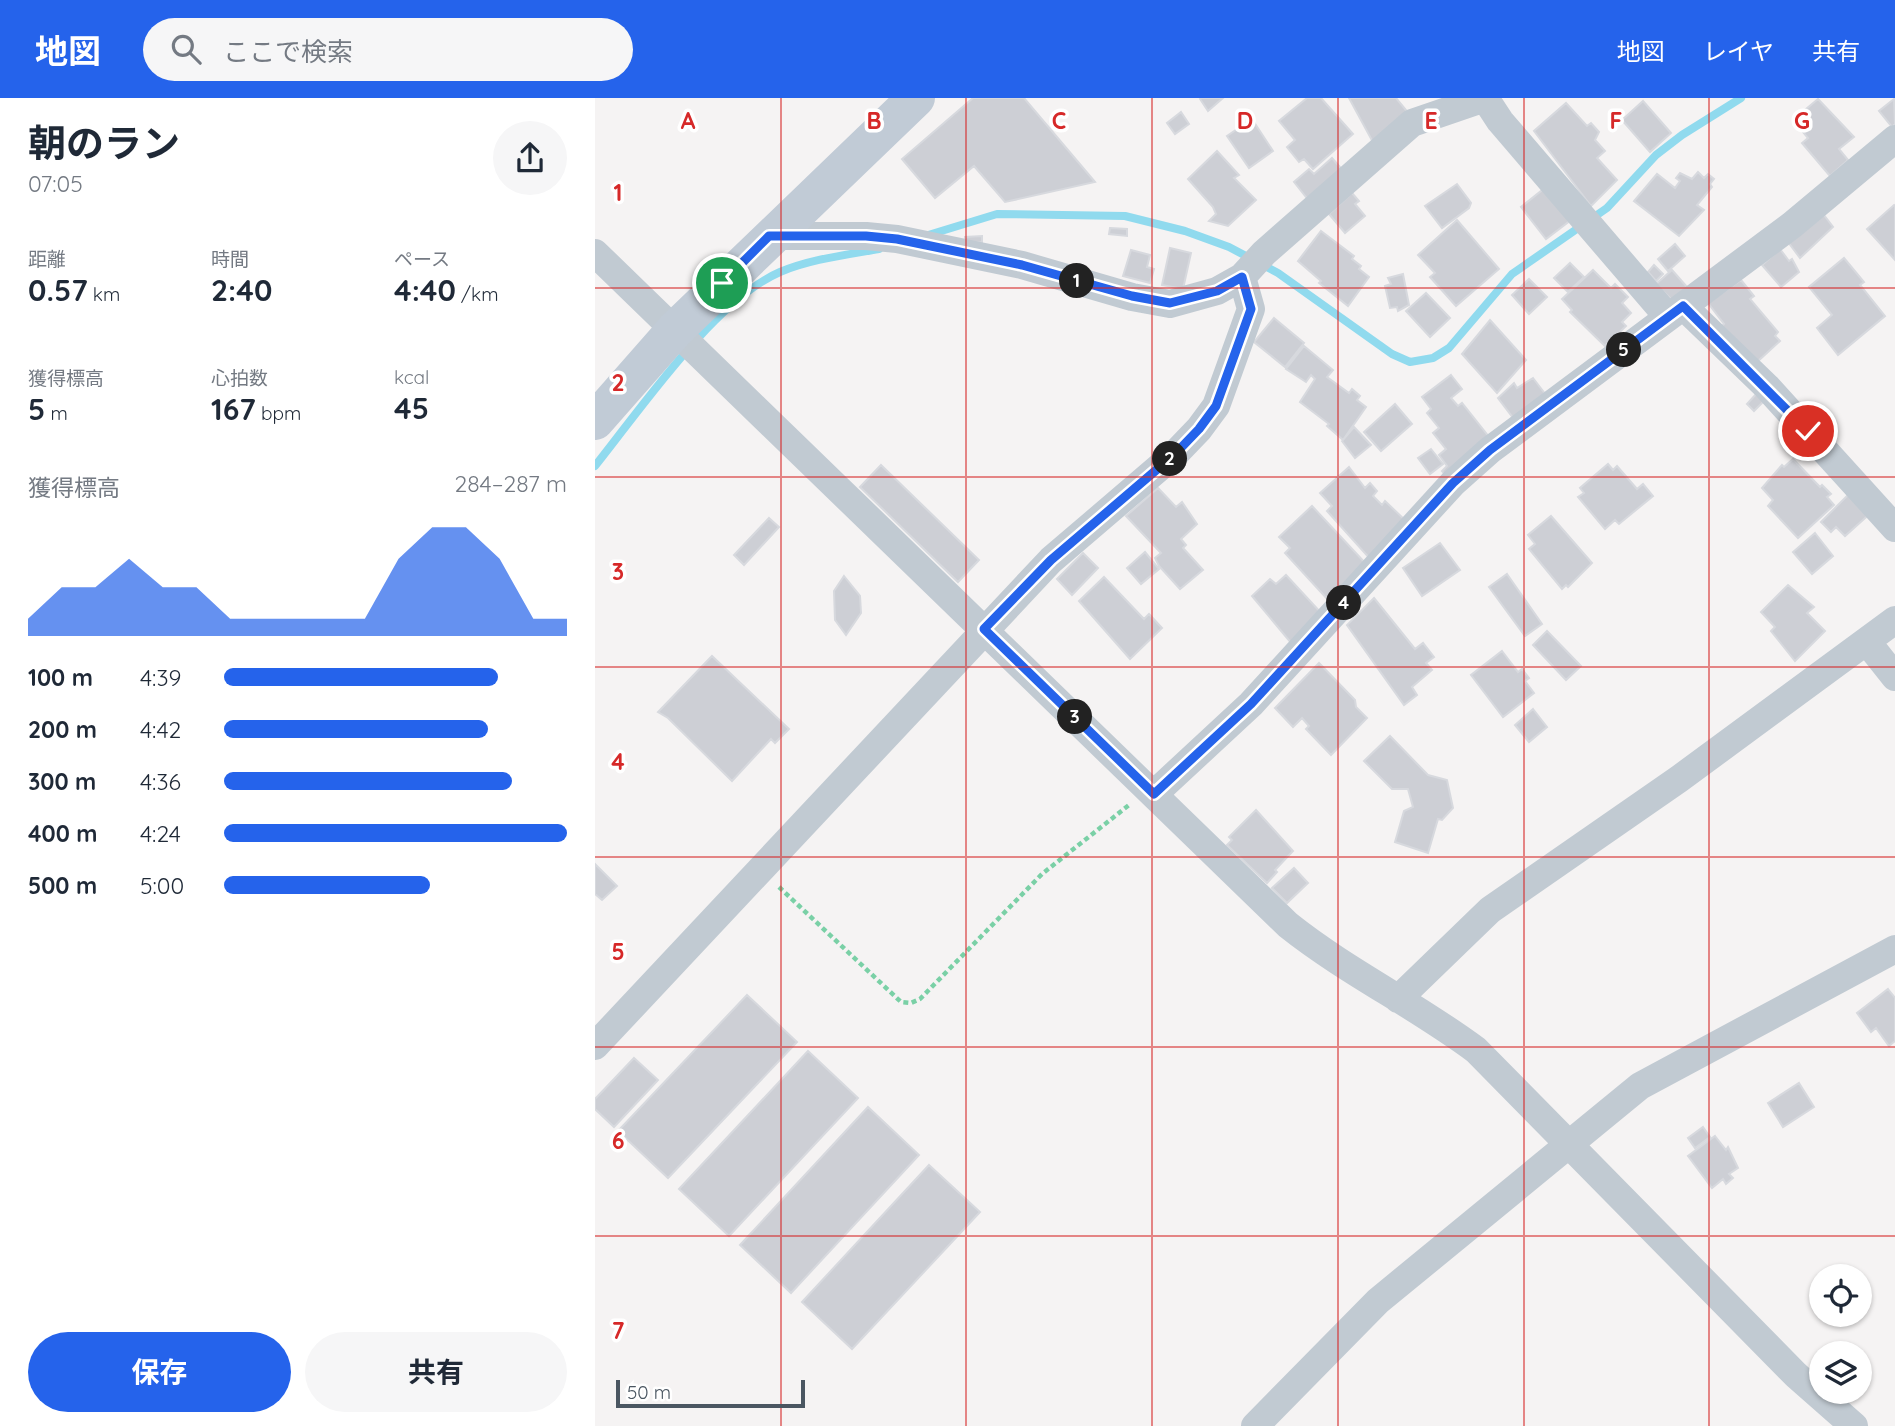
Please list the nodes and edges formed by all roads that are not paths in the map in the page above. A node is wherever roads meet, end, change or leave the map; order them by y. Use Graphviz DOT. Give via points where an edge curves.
graph roads {
  1 [pos="916,98"];
  2 [pos="1485,98"];
  3 [pos="1895,139"];
  4 [pos="769,236"];
  5 [pos="595,253"];
  6 [pos="1252,266"];
  7 [pos="1675,312"];
  8 [pos="689,341"];
  9 [pos="595,421"];
  10 [pos="1895,527"];
  11 [pos="1895,620"];
  12 [pos="984,629"];
  13 [pos="1868,643"];
  14 [pos="1895,677"];
  15 [pos="1152,792"];
  16 [pos="1895,950"];
  17 [pos="1398,999"];
  18 [pos="595,1046"];
  19 [pos="1569,1144"];
  20 [pos="1255,1426"];
  21 [pos="1854,1426"];
  1 -- 4 [label="street"];
  2 -- 6 [label="street" via="1412,123"];
  2 -- 7 [label="street" via="1588,222"];
  3 -- 7 [label="street" via="1792,225"];
  4 -- 6 [label="street" via="897,239 1170,303 1217,291"];
  4 -- 8 [label="street"];
  5 -- 8 [label="street"];
  6 -- 12 [label="street" via="1251,309 1216,406 1175,454 1051,560"];
  7 -- 10 [label="street" via="1767,387"];
  7 -- 15 [label="street" via="1490,450 1453,483 1251,704"];
  8 -- 9 [label="street"];
  8 -- 12 [label="street"];
  11 -- 13 [label="street"];
  12 -- 15 [label="street"];
  12 -- 18 [label="street"];
  13 -- 14 [label="street"];
  13 -- 17 [label="street" via="1490,910"];
  15 -- 17 [label="street" via="1288,925"];
  16 -- 19 [label="street" via="1640,1086"];
  17 -- 19 [label="street" via="1476,1050"];
  19 -- 20 [label="street" via="1378,1301"];
  19 -- 21 [label="street" via="1796,1375"];
}
